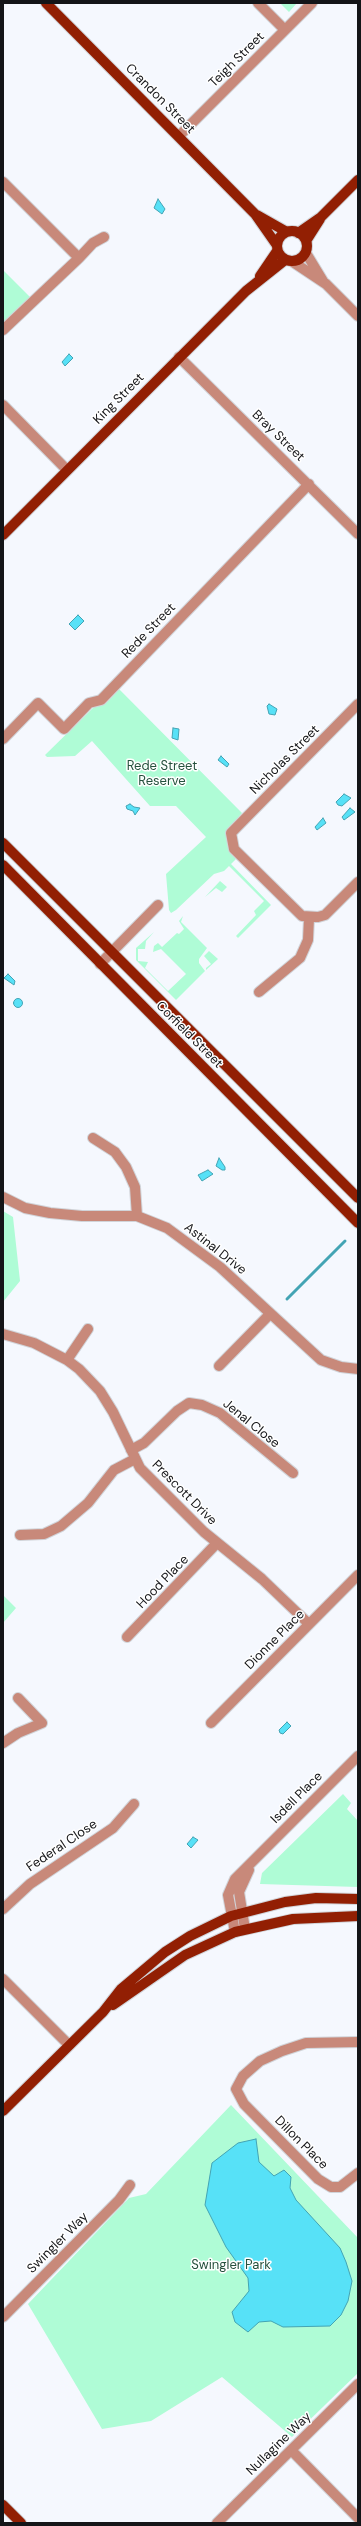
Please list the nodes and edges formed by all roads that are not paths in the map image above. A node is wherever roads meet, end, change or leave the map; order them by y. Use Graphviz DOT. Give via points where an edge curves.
graph roads {
  1 [pos="46,3"];
  2 [pos="258,3"];
  3 [pos="312,3"];
  4 [pos="285,30"];
  5 [pos="179,136"];
  6 [pos="358,180"];
  7 [pos="3,182"];
  8 [pos="255,214"];
  9 [pos="321,217"];
  10 [pos="287,232"];
  11 [pos="298,233"];
  12 [pos="104,236"];
  13 [pos="306,241"];
  14 [pos="277,248"];
  15 [pos="306,253"];
  16 [pos="79,258"];
  17 [pos="289,261"];
  18 [pos="255,283"];
  19 [pos="326,284"];
  20 [pos="358,316"];
  21 [pos="3,330"];
  22 [pos="179,357"];
  23 [pos="3,405"];
  24 [pos="67,470"];
  25 [pos="309,484"];
  26 [pos="358,534"];
  27 [pos="3,535"];
  28 [pos="358,704"];
  29 [pos="3,739"];
  30 [pos="3,843"];
  31 [pos="3,865"];
  32 [pos="358,882"];
  33 [pos="158,905"];
  34 [pos="309,918"];
  35 [pos="113,952"];
  36 [pos="100,964"];
  37 [pos="259,992"];
  38 [pos="93,1138"];
  39 [pos="3,1197"];
  40 [pos="358,1198"];
  41 [pos="137,1216"];
  42 [pos="358,1223"];
  43 [pos="270,1314"];
  44 [pos="88,1329"];
  45 [pos="3,1334"];
  46 [pos="67,1360"];
  47 [pos="219,1366"];
  48 [pos="358,1369"];
  49 [pos="133,1454"];
  50 [pos="293,1473"];
  51 [pos="20,1535"];
  52 [pos="217,1543"];
  53 [pos="358,1575"];
  54 [pos="309,1624"];
  55 [pos="127,1637"];
  56 [pos="18,1698"];
  57 [pos="211,1723"];
  58 [pos="3,1743"];
  59 [pos="358,1756"];
  60 [pos="134,1804"];
  61 [pos="255,1859"];
  62 [pos="358,1899"];
  63 [pos="3,1909"];
  64 [pos="242,1912"];
  65 [pos="231,1916"];
  66 [pos="358,1916"];
  67 [pos="245,1928"];
  68 [pos="235,1932"];
  69 [pos="3,1979"];
  70 [pos="103,2012"];
  71 [pos="358,2042"];
  72 [pos="69,2045"];
  73 [pos="3,2111"];
  74 [pos="358,2173"];
  75 [pos="130,2185"];
  76 [pos="3,2317"];
  77 [pos="358,2384"];
  78 [pos="292,2451"];
  79 [pos="3,2505"];
  80 [pos="358,2518"];
  81 [pos="21,2523"];
  82 [pos="217,2523"];
  1 -- 5 [label="main road, Crandon Street"];
  2 -- 4 [label="street"];
  3 -- 4 [label="street, Teigh Street"];
  4 -- 5 [label="street, Teigh Street"];
  5 -- 8 [label="main road, Crandon Street"];
  6 -- 9 [label="main road"];
  7 -- 16 [label="street"];
  8 -- 10 [label="main road, Crandon Street"];
  8 -- 14 [label="main road, Crandon Street"];
  9 -- 11 [label="main road"];
  9 -- 13 [label="main road"];
  10 -- 11 [label="main road"];
  10 -- 14 [label="main road" via="280,236"];
  11 -- 13 [label="main road"];
  12 -- 16 [label="street" via="93,243"];
  13 -- 15 [label="main road"];
  14 -- 17 [label="main road"];
  14 -- 18 [label="main road, King Street"];
  15 -- 17 [label="main road" via="303,257"];
  15 -- 19 [label="street"];
  16 -- 21 [label="street"];
  17 -- 18 [label="main road, King Street"];
  17 -- 19 [label="street"];
  18 -- 22 [label="main road, King Street"];
  19 -- 20 [label="street"];
  22 -- 24 [label="main road, King Street"];
  22 -- 25 [label="street, Bray Street"];
  23 -- 24 [label="street"];
  24 -- 27 [label="main road, King Street"];
  25 -- 26 [label="street, Bray Street"];
  25 -- 29 [label="street, Rede Street" via="101,700 89,703 64,729 38,704"];
  28 -- 34 [label="street, Nicholas Street" via="231,833 234,849 297,912"];
  30 -- 35 [label="main road, Corfield Street"];
  31 -- 36 [label="main road, Corfield Street"];
  32 -- 34 [label="street" via="325,915"];
  33 -- 35 [label="street"];
  34 -- 37 [label="street" via="308,940 300,958"];
  35 -- 36 [label="street"];
  35 -- 40 [label="main road, Corfield Street"];
  36 -- 42 [label="main road, Corfield Street"];
  38 -- 41 [label="street" via="115,1152 126,1167 135,1186"];
  39 -- 41 [label="street, Astinal Drive" via="25,1208 50,1213"];
  41 -- 43 [label="street, Astinal Drive" via="167,1228 220,1267"];
  43 -- 47 [label="street"];
  43 -- 48 [label="street, Astinal Drive" via="321,1360 341,1367"];
  44 -- 46 [label="street"];
  45 -- 46 [label="street, Prescott Drive" via="34,1343"];
  46 -- 49 [label="street, Prescott Drive" via="100,1391"];
  49 -- 50 [label="street, Jenal Close" via="177,1411 189,1403 202,1405 220,1413"];
  49 -- 51 [label="street" via="114,1470 88,1503 61,1526 44,1534"];
  49 -- 52 [label="street, Prescott Drive" via="148,1476"];
  52 -- 54 [label="street, Prescott Drive" via="262,1579"];
  52 -- 55 [label="street, Hood Place"];
  53 -- 54 [label="street, Dionne Place"];
  54 -- 57 [label="street, Dionne Place"];
  56 -- 58 [label="street" via="42,1723 18,1733"];
  59 -- 61 [label="street, Isdell Place"];
  60 -- 63 [label="street, Federal Close" via="113,1828 30,1884"];
  61 -- 64 [label="street, Isdell Place" via="240,1885"];
  61 -- 65 [label="street, Isdell Place" via="235,1879 229,1889"];
  62 -- 64 [label="main road" via="316,1898"];
  64 -- 65 [label="main road"];
  64 -- 67 [label="street, Isdell Place"];
  65 -- 68 [label="street, Isdell Place"];
  65 -- 70 [label="main road" via="190,1936 165,1952 121,1989"];
  66 -- 67 [label="main road" via="293,1919"];
  67 -- 68 [label="main road"];
  68 -- 70 [label="main road" via="185,1956"];
  69 -- 72 [label="street"];
  70 -- 72 [label="main road"];
  71 -- 74 [label="street, Dillon Place" via="306,2043 282,2051 260,2061 243,2076 236,2089 244,2104 318,2179 331,2187 340,2187"];
  72 -- 73 [label="main road"];
  75 -- 76 [label="street, Swingler Way" via="119,2200"];
  77 -- 78 [label="street, Nullagine Way"];
  78 -- 80 [label="street"];
  78 -- 82 [label="street, Nullagine Way"];
  79 -- 81 [label="main road"];
}
